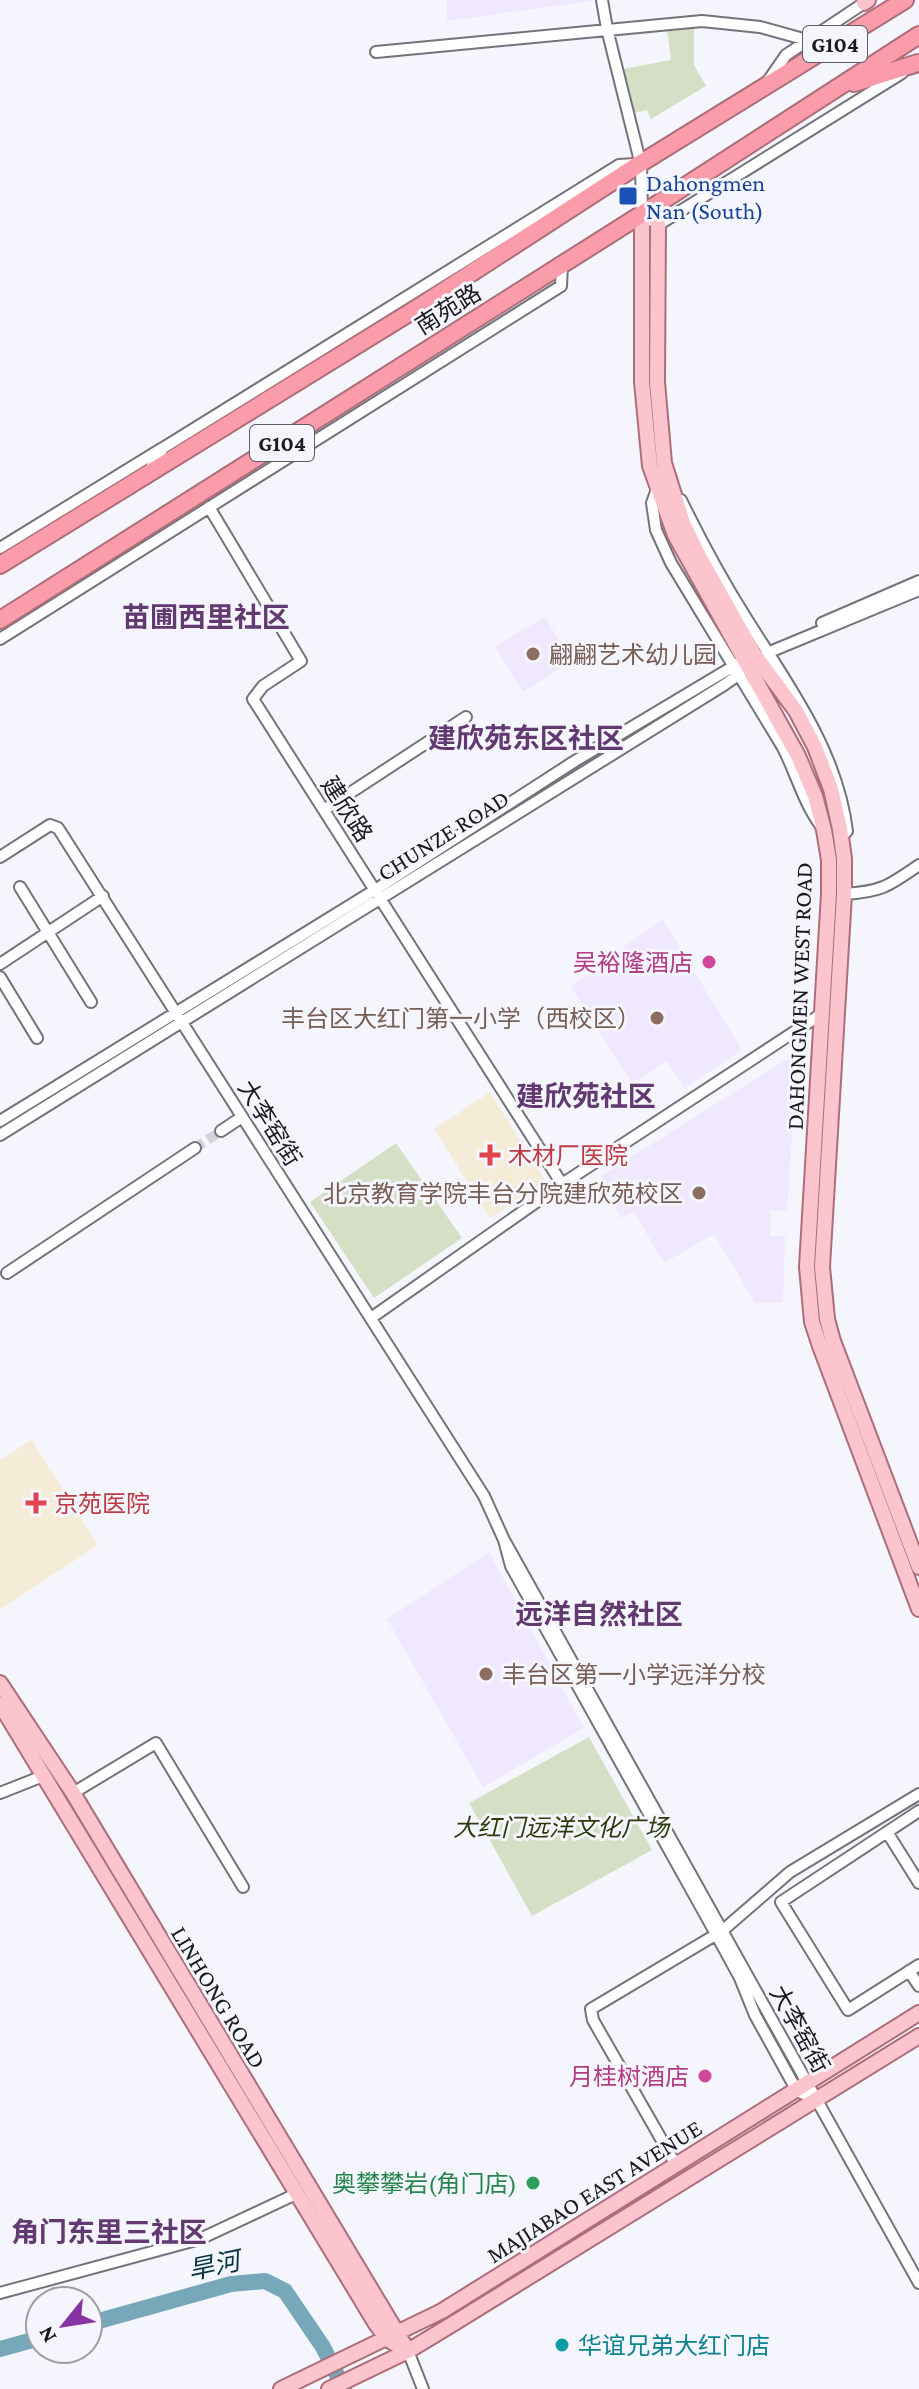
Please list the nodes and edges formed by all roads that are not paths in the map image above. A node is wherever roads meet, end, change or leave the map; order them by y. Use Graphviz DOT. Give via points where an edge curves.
graph roads {
  1 [pos="602,0"];
  2 [pos="905,0"];
  3 [pos="866,1"];
  4 [pos="607,29"];
  5 [pos="919,35"];
  6 [pos="807,40"];
  7 [pos="376,52"];
  8 [pos="918,63"];
  9 [pos="763,87"];
  10 [pos="834,89"];
  11 [pos="641,163"];
  12 [pos="647,211"];
  13 [pos="658,225"];
  14 [pos="562,265"];
  15 [pos="422,305"];
  16 [pos="373,318"];
  17 [pos="163,448"];
  18 [pos="148,473"];
  19 [pos="209,507"];
  20 [pos="0,548"];
  21 [pos="0,565"];
  22 [pos="919,581"];
  23 [pos="919,590"];
  24 [pos="0,620"];
  25 [pos="0,639"];
  26 [pos="751,661"];
  27 [pos="466,717"];
  28 [pos="324,810"];
  29 [pos="0,857"];
  30 [pos="919,865"];
  31 [pos="20,887"];
  32 [pos="844,894"];
  33 [pos="378,895"];
  34 [pos="103,896"];
  35 [pos="49,932"];
  36 [pos="0,964"];
  37 [pos="0,977"];
  38 [pos="91,1002"];
  39 [pos="823,1013"];
  40 [pos="181,1017"];
  41 [pos="37,1038"];
  42 [pos="242,1117"];
  43 [pos="0,1121"];
  44 [pos="221,1131"];
  45 [pos="0,1135"];
  46 [pos="195,1148"];
  47 [pos="562,1184"];
  48 [pos="7,1273"];
  49 [pos="371,1318"];
  50 [pos="919,1567"];
  51 [pos="919,1609"];
  52 [pos="0,1683"];
  53 [pos="0,1704"];
  54 [pos="43,1776"];
  55 [pos="0,1793"];
  56 [pos="73,1793"];
  57 [pos="919,1794"];
  58 [pos="919,1811"];
  59 [pos="887,1832"];
  60 [pos="790,1872"];
  61 [pos="919,1883"];
  62 [pos="243,1887"];
  63 [pos="800,1888"];
  64 [pos="719,1932"];
  65 [pos="914,1968"];
  66 [pos="919,1986"];
  67 [pos="919,2013"];
  68 [pos="919,2036"];
  69 [pos="802,2087"];
  70 [pos="817,2100"];
  71 [pos="676,2165"];
  72 [pos="298,2193"];
  73 [pos="919,2283"];
  74 [pos="0,2293"];
  75 [pos="393,2337"];
  76 [pos="408,2351"];
  77 [pos="281,2389"];
  78 [pos="329,2389"];
  79 [pos="423,2389"];
  1 -- 4 [label="street"];
  2 -- 9 [label="highway, 南苑路 / G104"];
  3 -- 6 [label="street"];
  4 -- 6 [label="street" via="702,21 760,27"];
  4 -- 7 [label="street"];
  4 -- 11 [label="street"];
  5 -- 10 [label="highway, 南苑路 / G104"];
  6 -- 9 [label="street" via="786,55"];
  8 -- 10 [label="highway"];
  8 -- 13 [label="street"];
  9 -- 11 [label="highway, 南苑路 / G104"];
  10 -- 12 [label="highway, 南苑路 / G104"];
  11 -- 12 [label="street"];
  11 -- 15 [label="highway, 南苑路 / G104"];
  11 -- 16 [label="street" via="619,165"];
  12 -- 13 [label="main road, DAHONGMEN WEST ROAD"];
  12 -- 14 [label="highway, 南苑路 / G104"];
  12 -- 26 [label="main road, DAHONGMEN WEST ROAD" via="644,410 650,466 675,535"];
  13 -- 26 [label="main road, DAHONGMEN WEST ROAD" via="657,382 667,474 683,523"];
  14 -- 19 [label="street" via="561,286"];
  14 -- 24 [label="highway, 南苑路 / G104"];
  15 -- 16 [label="street"];
  15 -- 18 [label="highway, 南苑路 / G104"];
  16 -- 17 [label="street"];
  17 -- 18 [label="street"];
  17 -- 20 [label="street"];
  18 -- 21 [label="highway, 南苑路 / G104"];
  19 -- 25 [label="street"];
  19 -- 28 [label="street, 建欣路" via="301,661 253,699"];
  22 -- 26 [label="street, CHUNZE ROAD"];
  23 -- 26 [label="street, CHUNZE ROAD"];
  26 -- 32 [label="main road, DAHONGMEN WEST ROAD" via="816,742 841,838"];
  26 -- 33 [label="street, CHUNZE ROAD" via="575,761"];
  26 -- 39 [label="main road, DAHONGMEN WEST ROAD" via="798,756 824,830 829,893"];
  27 -- 28 [label="street"];
  28 -- 33 [label="street, 建欣路"];
  29 -- 34 [label="street, 大李窑街" via="50,825 58,828"];
  30 -- 32 [label="street" via="886,888"];
  31 -- 35 [label="street"];
  32 -- 50 [label="main road, DAHONGMEN WEST ROAD" via="824,1300 833,1341"];
  33 -- 40 [label="street, CHUNZE ROAD"];
  33 -- 47 [label="street, 建欣路"];
  34 -- 35 [label="street"];
  34 -- 40 [label="street, 大李窑街"];
  35 -- 36 [label="street"];
  35 -- 38 [label="street"];
  37 -- 41 [label="street"];
  39 -- 47 [label="street"];
  39 -- 51 [label="main road, DAHONGMEN WEST ROAD" via="807,1267 812,1322"];
  40 -- 42 [label="street, 大李窑街"];
  40 -- 43 [label="street, CHUNZE ROAD"];
  40 -- 45 [label="street, CHUNZE ROAD"];
  42 -- 44 [label="street"];
  42 -- 49 [label="street, 大李窑街"];
  46 -- 48 [label="street"];
  47 -- 49 [label="street"];
  49 -- 64 [label="street, 大李窑街" via="484,1496"];
  52 -- 56 [label="main road, LINHONG ROAD"];
  53 -- 54 [label="main road, LINHONG ROAD"];
  54 -- 55 [label="street"];
  54 -- 72 [label="main road, LINHONG ROAD"];
  56 -- 62 [label="street" via="156,1743"];
  56 -- 75 [label="main road, LINHONG ROAD"];
  57 -- 60 [label="street"];
  58 -- 59 [label="street"];
  59 -- 61 [label="street"];
  59 -- 63 [label="street"];
  60 -- 63 [label="street"];
  60 -- 64 [label="street"];
  63 -- 65 [label="street" via="781,1902 848,2010"];
  64 -- 69 [label="street, 大李窑街"];
  64 -- 71 [label="street" via="591,2009"];
  65 -- 66 [label="street"];
  67 -- 69 [label="main road, MAJIABAO EAST AVENUE"];
  68 -- 70 [label="main road"];
  69 -- 70 [label="street, 大李窑街"];
  69 -- 71 [label="main road, MAJIABAO EAST AVENUE"];
  70 -- 73 [label="street, 大李窑街"];
  70 -- 76 [label="main road"];
  71 -- 75 [label="main road, MAJIABAO EAST AVENUE"];
  72 -- 74 [label="street" via="200,2239"];
  72 -- 75 [label="main road, LINHONG ROAD"];
  75 -- 76 [label="main road"];
  75 -- 77 [label="main road, MAJIABAO EAST AVENUE"];
  76 -- 78 [label="main road"];
  76 -- 79 [label="street"];
}
